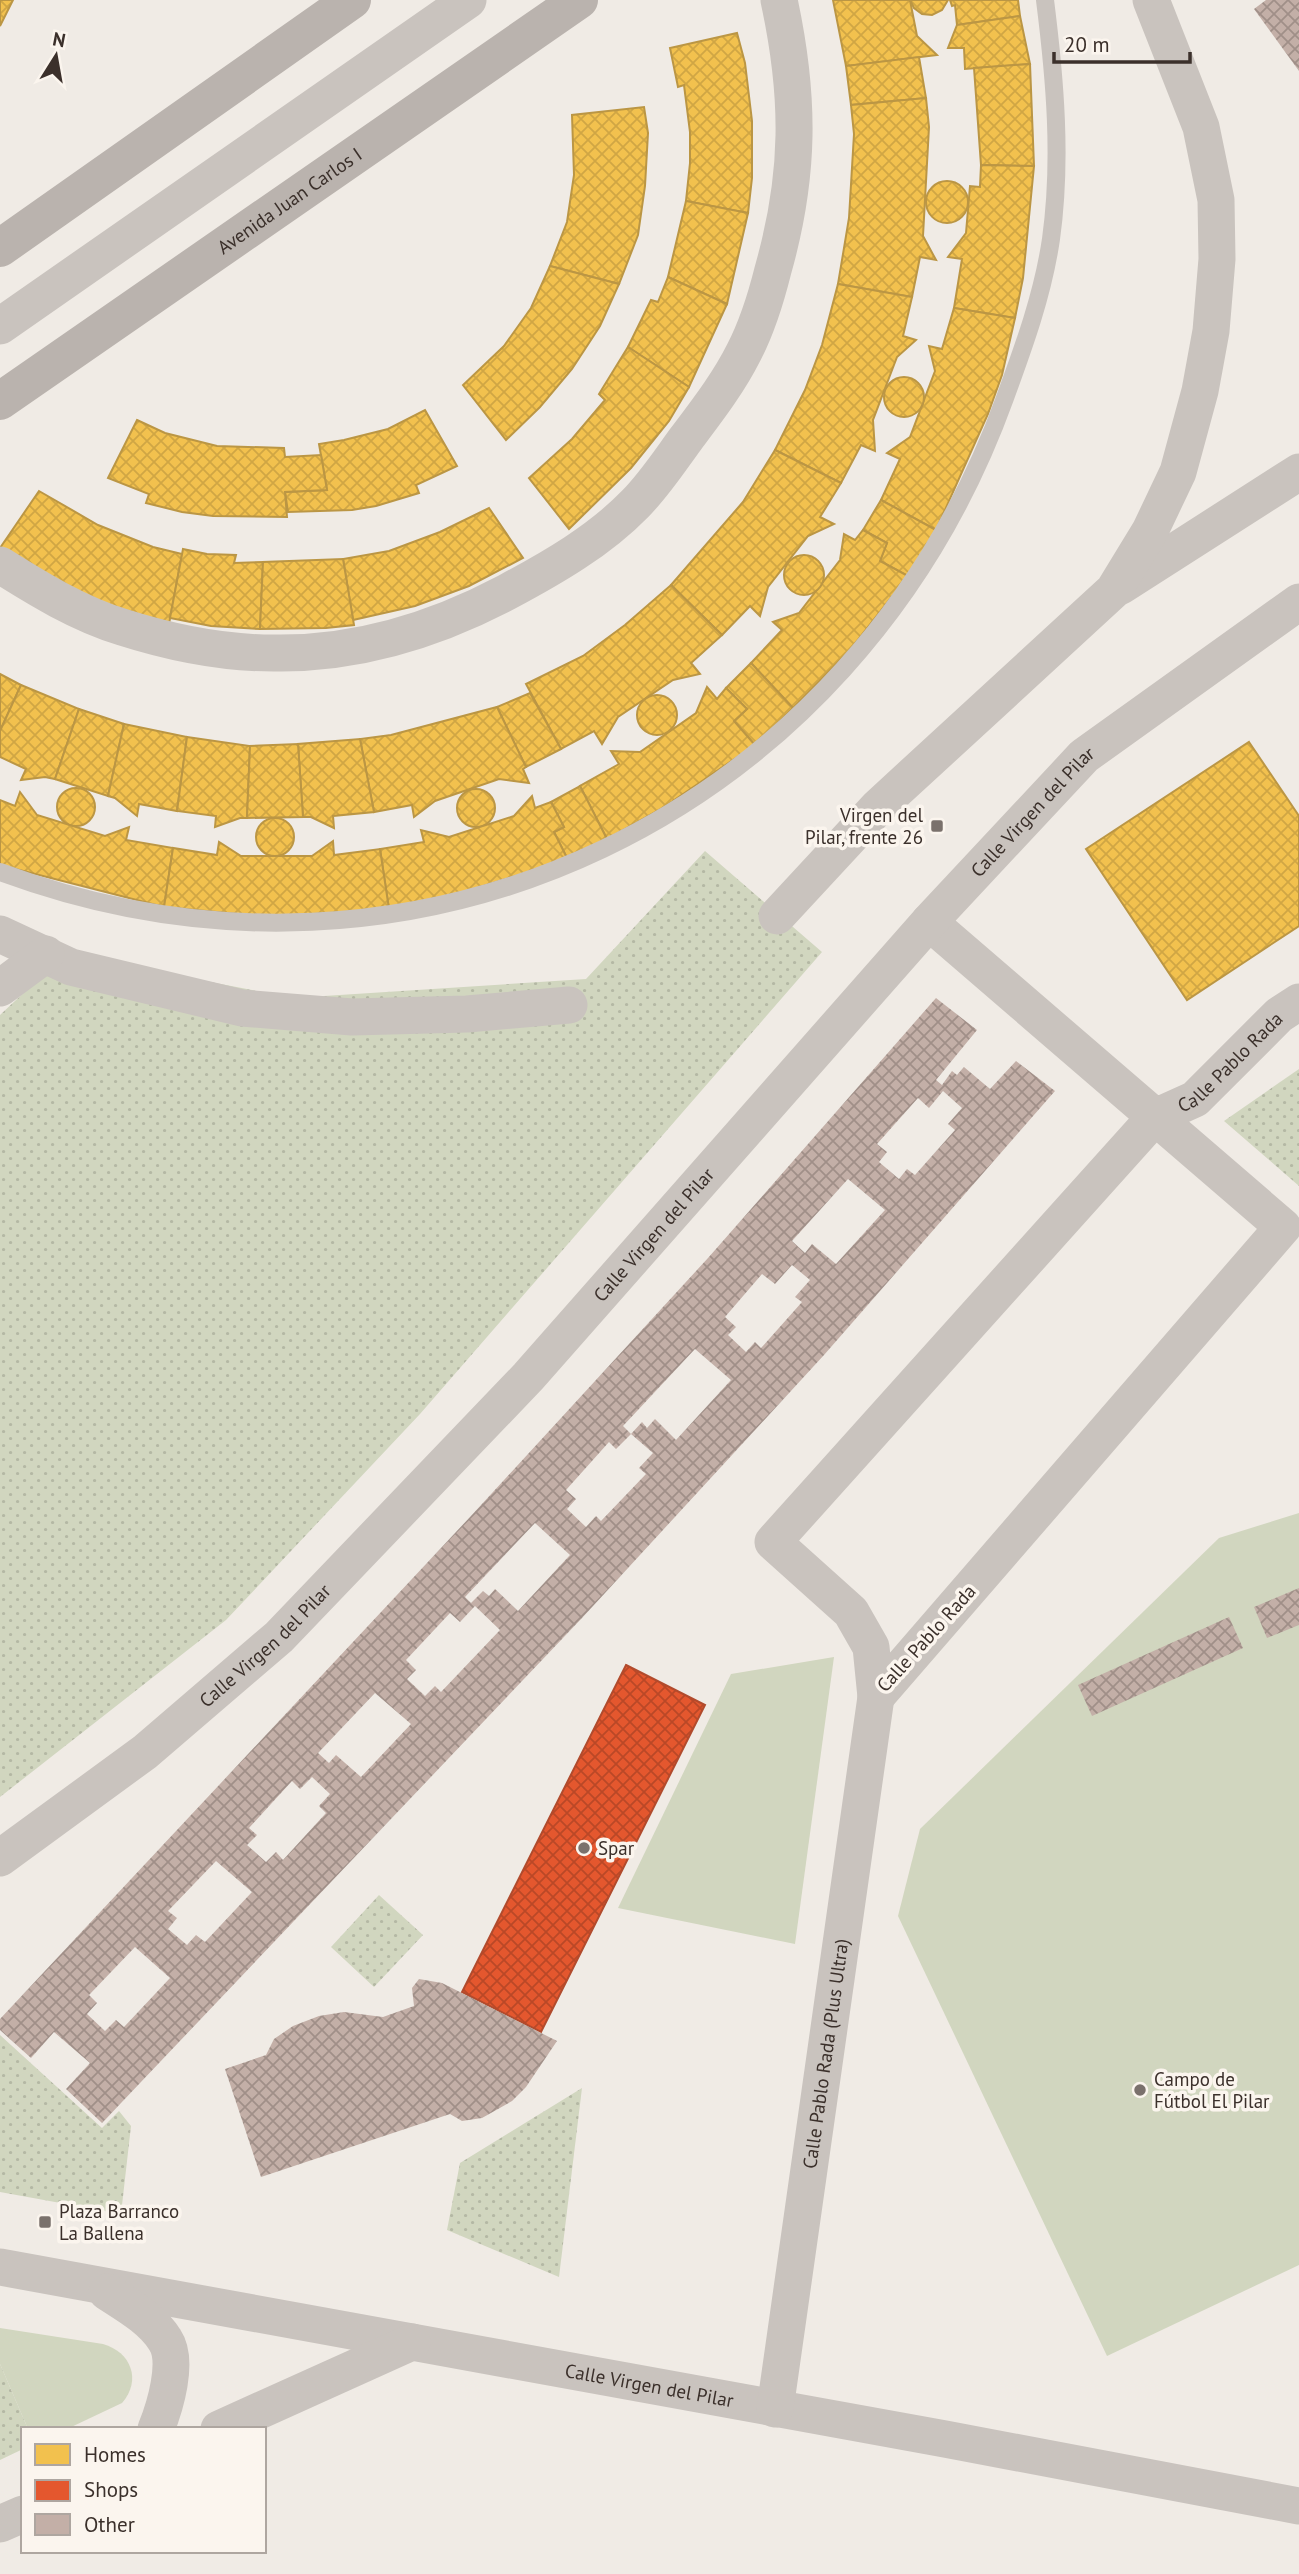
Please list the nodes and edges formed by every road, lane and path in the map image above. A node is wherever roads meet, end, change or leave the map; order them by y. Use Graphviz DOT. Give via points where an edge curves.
graph roads {
  1 [pos="352,0"];
  2 [pos="468,0"];
  3 [pos="579,0"];
  4 [pos="779,0"];
  5 [pos="1045,0"];
  6 [pos="1151,0"];
  7 [pos="0,248"];
  8 [pos="0,326"];
  9 [pos="0,401"];
  10 [pos="1299,472"];
  11 [pos="0,565"];
  12 [pos="1114,590"];
  13 [pos="1299,602"];
  14 [pos="0,872"];
  15 [pos="777,916"];
  16 [pos="929,922"];
  17 [pos="0,934"];
  18 [pos="46,954"];
  19 [pos="0,988"];
  20 [pos="1299,1002"];
  21 [pos="569,1004"];
  22 [pos="1155,1117"];
  23 [pos="876,1698"];
  24 [pos="0,1858"];
  25 [pos="0,2267"];
  26 [pos="97,2285"];
  27 [pos="412,2342"];
  28 [pos="775,2409"];
  29 [pos="157,2427"];
  30 [pos="223,2427"];
  31 [pos="1299,2505"];
  32 [pos="21,2515"];
  33 [pos="0,2524"];
  1 -- 7 [label="street"];
  2 -- 8 [label="street"];
  3 -- 9 [label="street, Avenida Juan Carlos I"];
  4 -- 11 [label="street" via="789,45 796,121 789,209 767,294 745,352 717,397 635,504 601,533 541,573 429,628 337,649 281,653 195,644 121,627 71,606"];
  5 -- 14 [label="lane" via="1057,135 1051,239 1029,332 995,426 965,494 897,604 863,648 772,741 662,818 590,855 501,890 391,915 268,923 161,914 47,889"];
  6 -- 12 [label="street" via="1200,127 1216,200 1217,259 1211,331 1178,472 1150,531"];
  10 -- 12 [label="street"];
  12 -- 15 [label="street" via="878,807"];
  13 -- 16 [label="street, Calle Virgen del Pilar" via="1084,756"];
  16 -- 22 [label="street"];
  16 -- 24 [label="street, Calle Virgen del Pilar" via="528,1377 279,1637 145,1752"];
  17 -- 18 [label="street"];
  18 -- 19 [label="street"];
  18 -- 21 [label="street" via="71,967 242,1008 352,1017 467,1014"];
  20 -- 22 [label="street, Calle Pablo Rada" via="1279,1015 1195,1098"];
  22 -- 23 [label="street, Calle Pablo Rada" via="773,1542 851,1612 871,1647"];
  22 -- 23 [label="street, Calle Pablo Rada" via="1283,1227"];
  23 -- 28 [label="street, Calle Pablo Rada (Plus Ultra)"];
  25 -- 26 [label="street, Calle Virgen del Pilar"];
  26 -- 27 [label="street, Calle Virgen del Pilar"];
  26 -- 29 [label="street" via="138,2312 167,2341 172,2375"];
  27 -- 28 [label="street, Calle Virgen del Pilar"];
  27 -- 30 [label="street"];
  28 -- 31 [label="street, Calle Virgen del Pilar"];
  32 -- 33 [label="street"];
}
